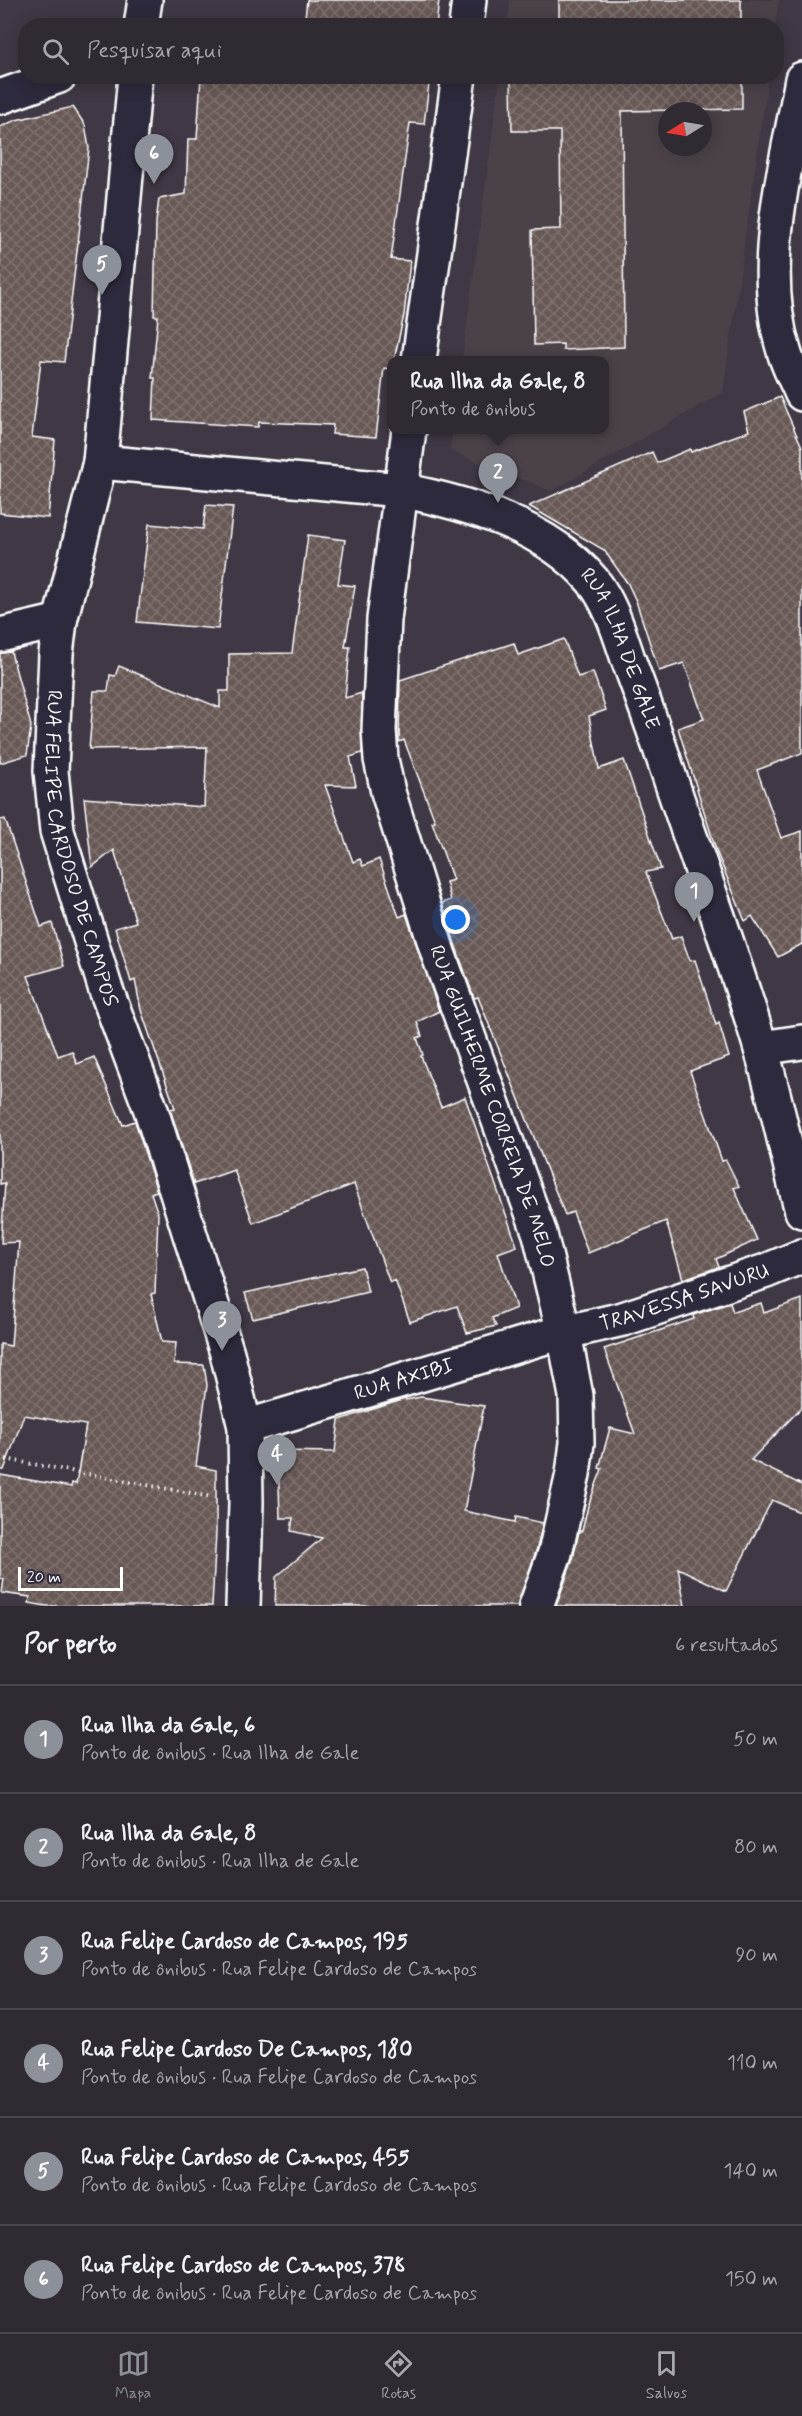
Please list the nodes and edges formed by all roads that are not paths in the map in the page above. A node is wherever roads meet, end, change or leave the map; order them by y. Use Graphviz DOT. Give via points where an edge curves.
graph roads {
  1 [pos="145,0"];
  2 [pos="469,0"];
  3 [pos="142,18"];
  4 [pos="467,18"];
  5 [pos="802,79"];
  6 [pos="37,84"];
  7 [pos="134,84"];
  8 [pos="458,84"];
  9 [pos="0,97"];
  10 [pos="419,356"];
  11 [pos="802,394"];
  12 [pos="408,434"];
  13 [pos="100,462"];
  14 [pos="400,490"];
  15 [pos="60,621"];
  16 [pos="0,635"];
  17 [pos="802,1042"];
  18 [pos="761,1048"];
  19 [pos="802,1211"];
  20 [pos="802,1256"];
  21 [pos="564,1333"];
  22 [pos="245,1427"];
  23 [pos="243,1606"];
  24 [pos="536,1606"];
  1 -- 3 [label="street"];
  2 -- 4 [label="street"];
  5 -- 11 [label="street" via="778,213 774,273 784,353"];
  6 -- 9 [label="street"];
  7 -- 13 [label="street, RUA FELIPE CARDOSO DE CAMPOS"];
  8 -- 10 [label="street"];
  12 -- 14 [label="street, RUA GUILHERME CORREIA DE MELO"];
  13 -- 14 [label="street, RUA ILHA DE GALE"];
  13 -- 15 [label="street, RUA FELIPE CARDOSO DE CAMPOS"];
  14 -- 18 [label="street, RUA ILHA DE GALE" via="486,511 544,541 575,563 608,602"];
  14 -- 21 [label="street, RUA GUILHERME CORREIA DE MELO" via="384,619 381,759 438,953 540,1234"];
  15 -- 16 [label="street"];
  15 -- 22 [label="street, RUA FELIPE CARDOSO DE CAMPOS" via="51,771 57,831 105,987 151,1110 227,1353"];
  17 -- 18 [label="street"];
  18 -- 19 [label="street, RUA ILHA DE GALE"];
  20 -- 21 [label="street, TRAVESSA SAVURU" via="623,1319"];
  21 -- 22 [label="street, RUA AXIBI"];
  21 -- 24 [label="street, RUA GUILHERME CORREIA DE MELO" via="576,1396 577,1443 555,1553"];
  22 -- 23 [label="street, RUA FELIPE CARDOSO DE CAMPOS"];
}
